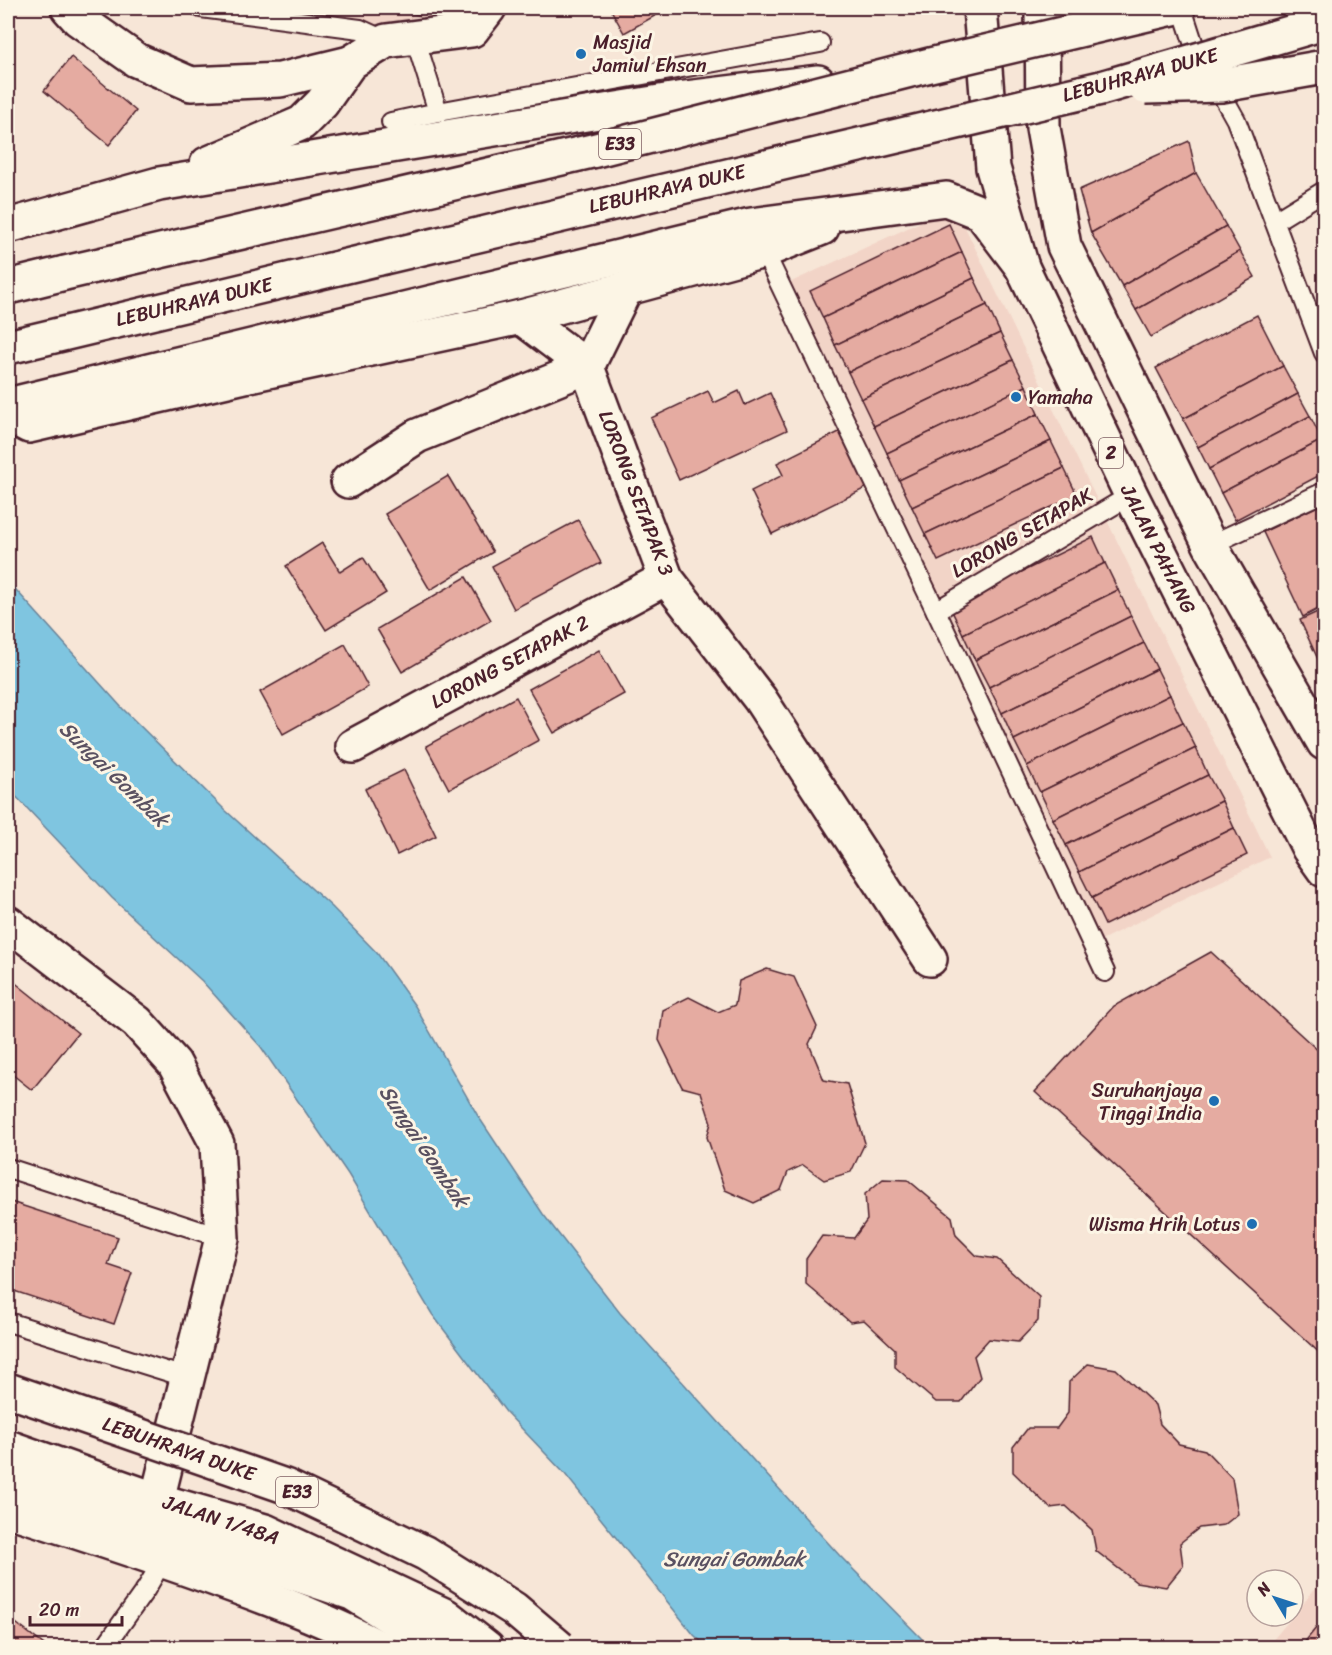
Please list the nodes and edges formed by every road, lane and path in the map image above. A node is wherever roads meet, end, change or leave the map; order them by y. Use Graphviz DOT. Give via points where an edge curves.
graph roads {
  1 [pos="68,8"];
  2 [pos="201,8"];
  3 [pos="489,8"];
  4 [pos="981,8"];
  5 [pos="1042,8"];
  6 [pos="1058,8"];
  7 [pos="1148,8"];
  8 [pos="1173,8"];
  9 [pos="1182,8"];
  10 [pos="1319,8"];
  11 [pos="1324,23"];
  12 [pos="400,39"];
  13 [pos="820,43"];
  14 [pos="1194,45"];
  15 [pos="350,63"];
  16 [pos="930,65"];
  17 [pos="1324,67"];
  18 [pos="1101,88"];
  19 [pos="438,112"];
  20 [pos="391,122"];
  21 [pos="1043,128"];
  22 [pos="159,184"];
  23 [pos="1324,191"];
  24 [pos="868,210"];
  25 [pos="1275,221"];
  26 [pos="8,226"];
  27 [pos="764,251"];
  28 [pos="1022,267"];
  29 [pos="8,287"];
  30 [pos="625,290"];
  31 [pos="521,317"];
  32 [pos="8,347"];
  33 [pos="1324,353"];
  34 [pos="587,367"];
  35 [pos="8,405"];
  36 [pos="8,415"];
  37 [pos="348,480"];
  38 [pos="1324,492"];
  39 [pos="1131,495"];
  40 [pos="1210,545"];
  41 [pos="666,578"];
  42 [pos="936,611"];
  43 [pos="1324,743"];
  44 [pos="353,746"];
  45 [pos="1324,870"];
  46 [pos="8,923"];
  47 [pos="930,959"];
  48 [pos="1105,972"];
  49 [pos="8,1168"];
  50 [pos="222,1238"];
  51 [pos="8,1322"];
  52 [pos="189,1378"];
  53 [pos="8,1390"];
  54 [pos="8,1447"];
  55 [pos="8,1477"];
  56 [pos="158,1500"];
  57 [pos="8,1510"];
  58 [pos="163,1560"];
  59 [pos="104,1647"];
  60 [pos="380,1647"];
  61 [pos="440,1647"];
  62 [pos="487,1647"];
  63 [pos="560,1647"];
  1 -- 15 [label="main road" via="136,60 191,84 280,80"];
  2 -- 12 [label="lane" via="360,29"];
  3 -- 12 [label="main road" via="472,30"];
  4 -- 28 [label="main road, JALAN PAHANG / 2" via="993,168"];
  5 -- 21 [label="main road"];
  6 -- 7 [label="lane" via="1071,19 1093,21"];
  8 -- 16 [label="main road, E33, bridge"];
  9 -- 14 [label="lane"];
  10 -- 14 [label="lane"];
  11 -- 18 [label="main road, LEBUHRAYA DUKE, bridge"];
  12 -- 15 [label="main road"];
  12 -- 19 [label="lane"];
  13 -- 19 [label="lane"];
  14 -- 21 [label="lane" via="1093,79"];
  14 -- 25 [label="lane" via="1236,120"];
  15 -- 22 [label="main road" via="322,103 302,123"];
  16 -- 22 [label="main road, bridge" via="678,99"];
  16 -- 29 [label="main road, E33, bridge" via="592,151"];
  17 -- 18 [label="main road, bridge" via="1222,85"];
  18 -- 32 [label="main road, LEBUHRAYA DUKE, bridge"];
  19 -- 20 [label="lane"];
  21 -- 40 [label="main road" via="1064,246"];
  22 -- 26 [label="main road"];
  23 -- 25 [label="lane"];
  24 -- 27 [label="main road"];
  24 -- 28 [label="main road" via="946,199 981,213"];
  24 -- 35 [label="main road" via="751,225"];
  25 -- 33 [label="lane"];
  27 -- 30 [label="main road"];
  27 -- 42 [label="lane"];
  28 -- 39 [label="main road, JALAN PAHANG / 2"];
  30 -- 31 [label="main road"];
  30 -- 34 [label="main road"];
  31 -- 34 [label="main road"];
  31 -- 36 [label="main road" via="29,426"];
  34 -- 37 [label="main road" via="417,436"];
  34 -- 41 [label="main road, LORONG SETAPAK 3"];
  38 -- 40 [label="lane"];
  39 -- 42 [label="lane, LORONG SETAPAK"];
  39 -- 45 [label="main road, JALAN PAHANG / 2" via="1309,849"];
  40 -- 43 [label="main road"];
  41 -- 44 [label="main road, LORONG SETAPAK 2"];
  41 -- 47 [label="main road, LORONG SETAPAK 3" via="760,699"];
  42 -- 48 [label="lane"];
  46 -- 50 [label="main road" via="137,1022 174,1063 217,1144"];
  49 -- 50 [label="lane"];
  50 -- 52 [label="main road"];
  51 -- 52 [label="lane"];
  52 -- 56 [label="main road"];
  53 -- 63 [label="main road, LEBUHRAYA DUKE / E33, bridge" via="285,1486 424,1553 514,1609"];
  54 -- 56 [label="main road, JALAN 1/48A"];
  55 -- 61 [label="main road" via="352,1593"];
  56 -- 62 [label="main road, JALAN 1/48A" via="265,1531 446,1616"];
  57 -- 58 [label="main road"];
  58 -- 59 [label="lane"];
  58 -- 60 [label="main road" via="294,1608"];
}
